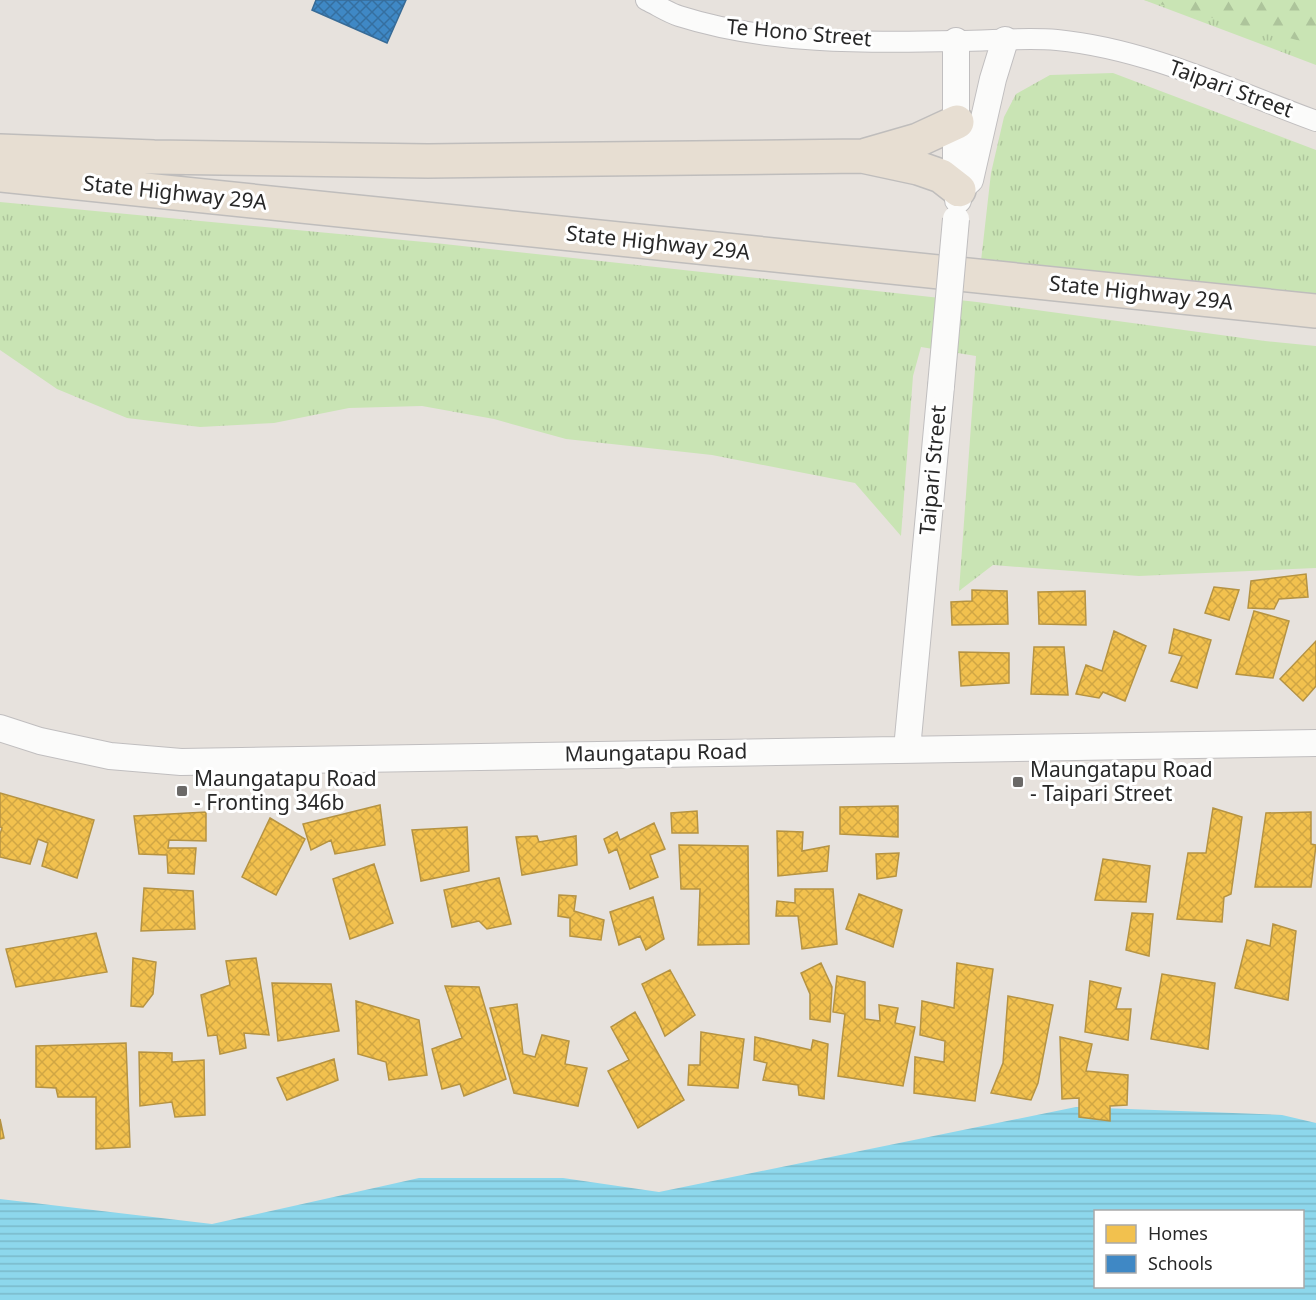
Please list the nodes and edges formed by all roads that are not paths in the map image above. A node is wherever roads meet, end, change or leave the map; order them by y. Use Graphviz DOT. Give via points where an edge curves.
graph roads {
  1 [pos="646,0"];
  2 [pos="1005,40"];
  3 [pos="956,42"];
  4 [pos="1316,121"];
  5 [pos="957,122"];
  6 [pos="0,151"];
  7 [pos="862,156"];
  8 [pos="0,175"];
  9 [pos="958,205"];
  10 [pos="1316,311"];
  11 [pos="0,728"];
  12 [pos="1316,743"];
  13 [pos="907,749"];
  1 -- 3 [label="street, Te Hono Street" via="677,15 729,29 831,41"];
  2 -- 3 [label="street, Taipari Street"];
  2 -- 4 [label="street, Taipari Street" via="1056,40 1142,56"];
  2 -- 9 [label="street, Taipari Street" via="970,180"];
  3 -- 5 [label="street, Taipari Street"];
  5 -- 7 [label="highway" via="918,140"];
  5 -- 9 [label="street, Taipari Street"];
  6 -- 7 [label="highway" via="428,161"];
  7 -- 9 [label="highway" via="940,176"];
  8 -- 10 [label="highway, State Highway 29A"];
  9 -- 13 [label="street, Taipari Street, bridge"];
  11 -- 13 [label="street, Maungatapu Road" via="110,756 181,762"];
  12 -- 13 [label="street, Maungatapu Road"];
}
